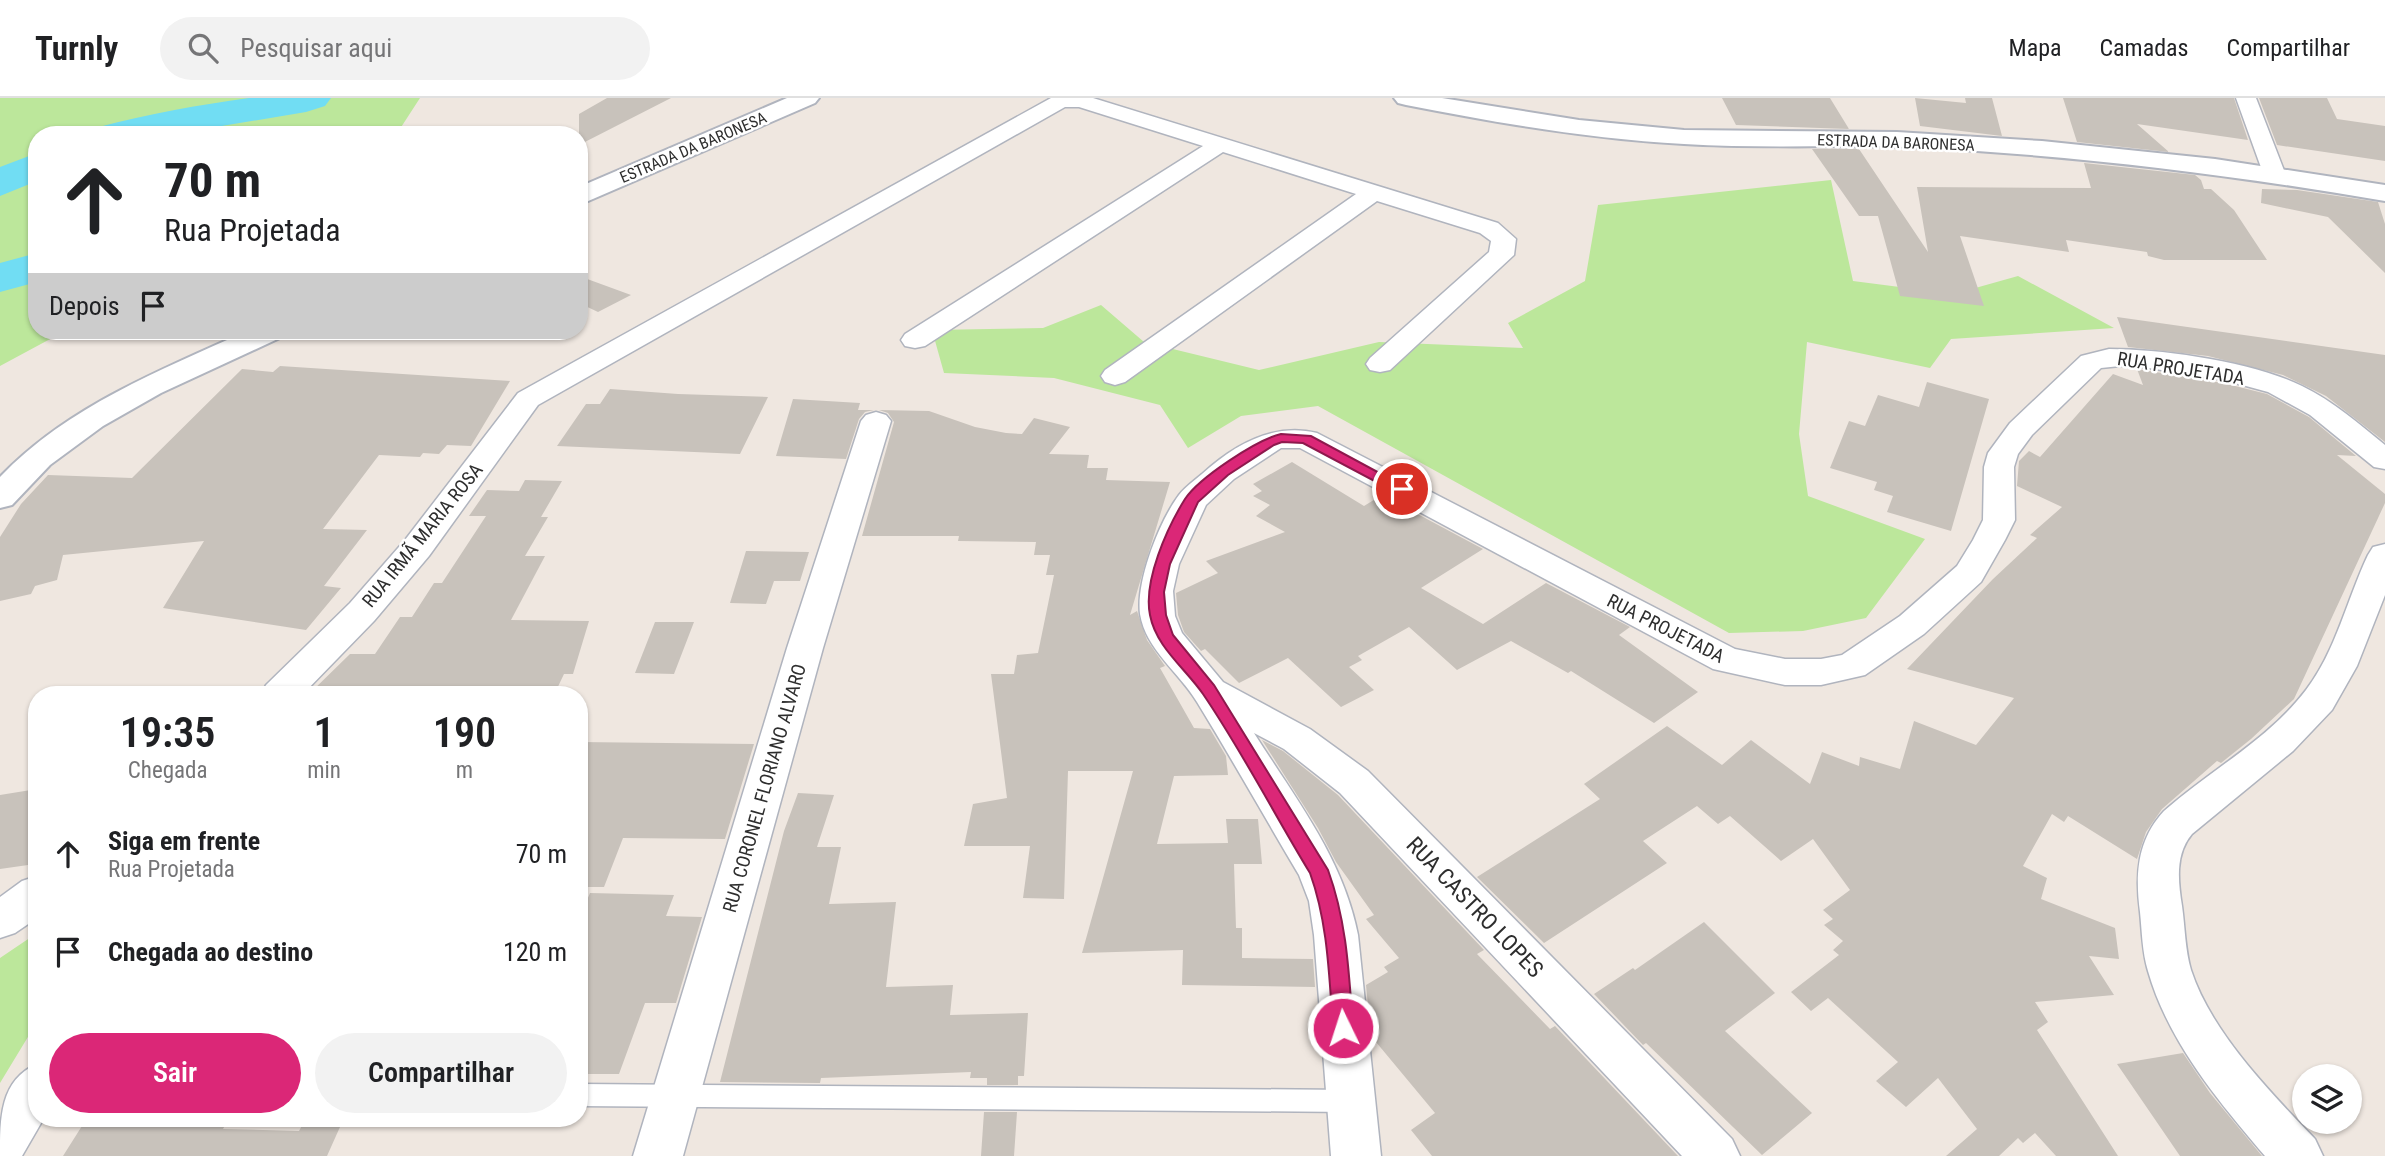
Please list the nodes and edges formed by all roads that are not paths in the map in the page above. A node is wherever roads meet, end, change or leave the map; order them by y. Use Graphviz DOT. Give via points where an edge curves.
graph roads {
  1 [pos="807,98"];
  2 [pos="1406,98"];
  3 [pos="2246,98"];
  4 [pos="1221,144"];
  5 [pos="2274,173"];
  6 [pos="1374,192"];
  7 [pos="588,193"];
  8 [pos="2385,193"];
  9 [pos="252,340"];
  10 [pos="915,341"];
  11 [pos="1380,364"];
  12 [pos="1115,376"];
  13 [pos="876,421"];
  14 [pos="2385,460"];
  15 [pos="0,497"];
  16 [pos="2385,555"];
  17 [pos="288,686"];
  18 [pos="1208,689"];
  19 [pos="28,900"];
  20 [pos="0,920"];
  21 [pos="588,1096"];
  22 [pos="675,1098"];
  23 [pos="28,1101"];
  24 [pos="1351,1101"];
  25 [pos="0,1148"];
  26 [pos="658,1156"];
  27 [pos="1356,1156"];
  28 [pos="1715,1156"];
  29 [pos="2298,1156"];
  1 -- 7 [label="main road, ESTRADA DA BARONESA"];
  2 -- 5 [label="main road, ESTRADA DA BARONESA" via="1486,114 1681,137 1927,141"];
  3 -- 5 [label="street"];
  4 -- 6 [label="street"];
  4 -- 10 [label="street"];
  4 -- 17 [label="street, RUA IRMÃ MARIA ROSA" via="1081,101 1061,101 528,399 416,548"];
  5 -- 8 [label="main road, ESTRADA DA BARONESA"];
  6 -- 11 [label="street" via="1489,228 1504,239 1501,256"];
  6 -- 12 [label="street"];
  9 -- 15 [label="main road" via="140,392 87,424 39,458"];
  13 -- 22 [label="street, RUA CORONEL FLORIANO ALVARO"];
  14 -- 18 [label="street, RUA PROJETADA" via="2315,405 2279,386 2130,357 2091,362 2021,429 2003,453 1999,520 1969,574 1912,625 1852,666 1785,672 1726,660 1306,439 1281,438 1223,472 1192,500 1162,564 1156,592 1166,638"];
  16 -- 29 [label="street" via="2343,660 2318,701 2175,826 2161,849 2156,875 2169,970 2181,999 2263,1119"];
  18 -- 24 [label="street" via="1286,813 1330,901"];
  18 -- 28 [label="street, RUA CASTRO LOPES" via="1297,739 1353,782"];
  19 -- 20 [label="street"];
  21 -- 22 [label="lane"];
  22 -- 24 [label="lane"];
  22 -- 26 [label="street, RUA CORONEL FLORIANO ALVARO"];
  23 -- 25 [label="street"];
  24 -- 27 [label="street"];
}
